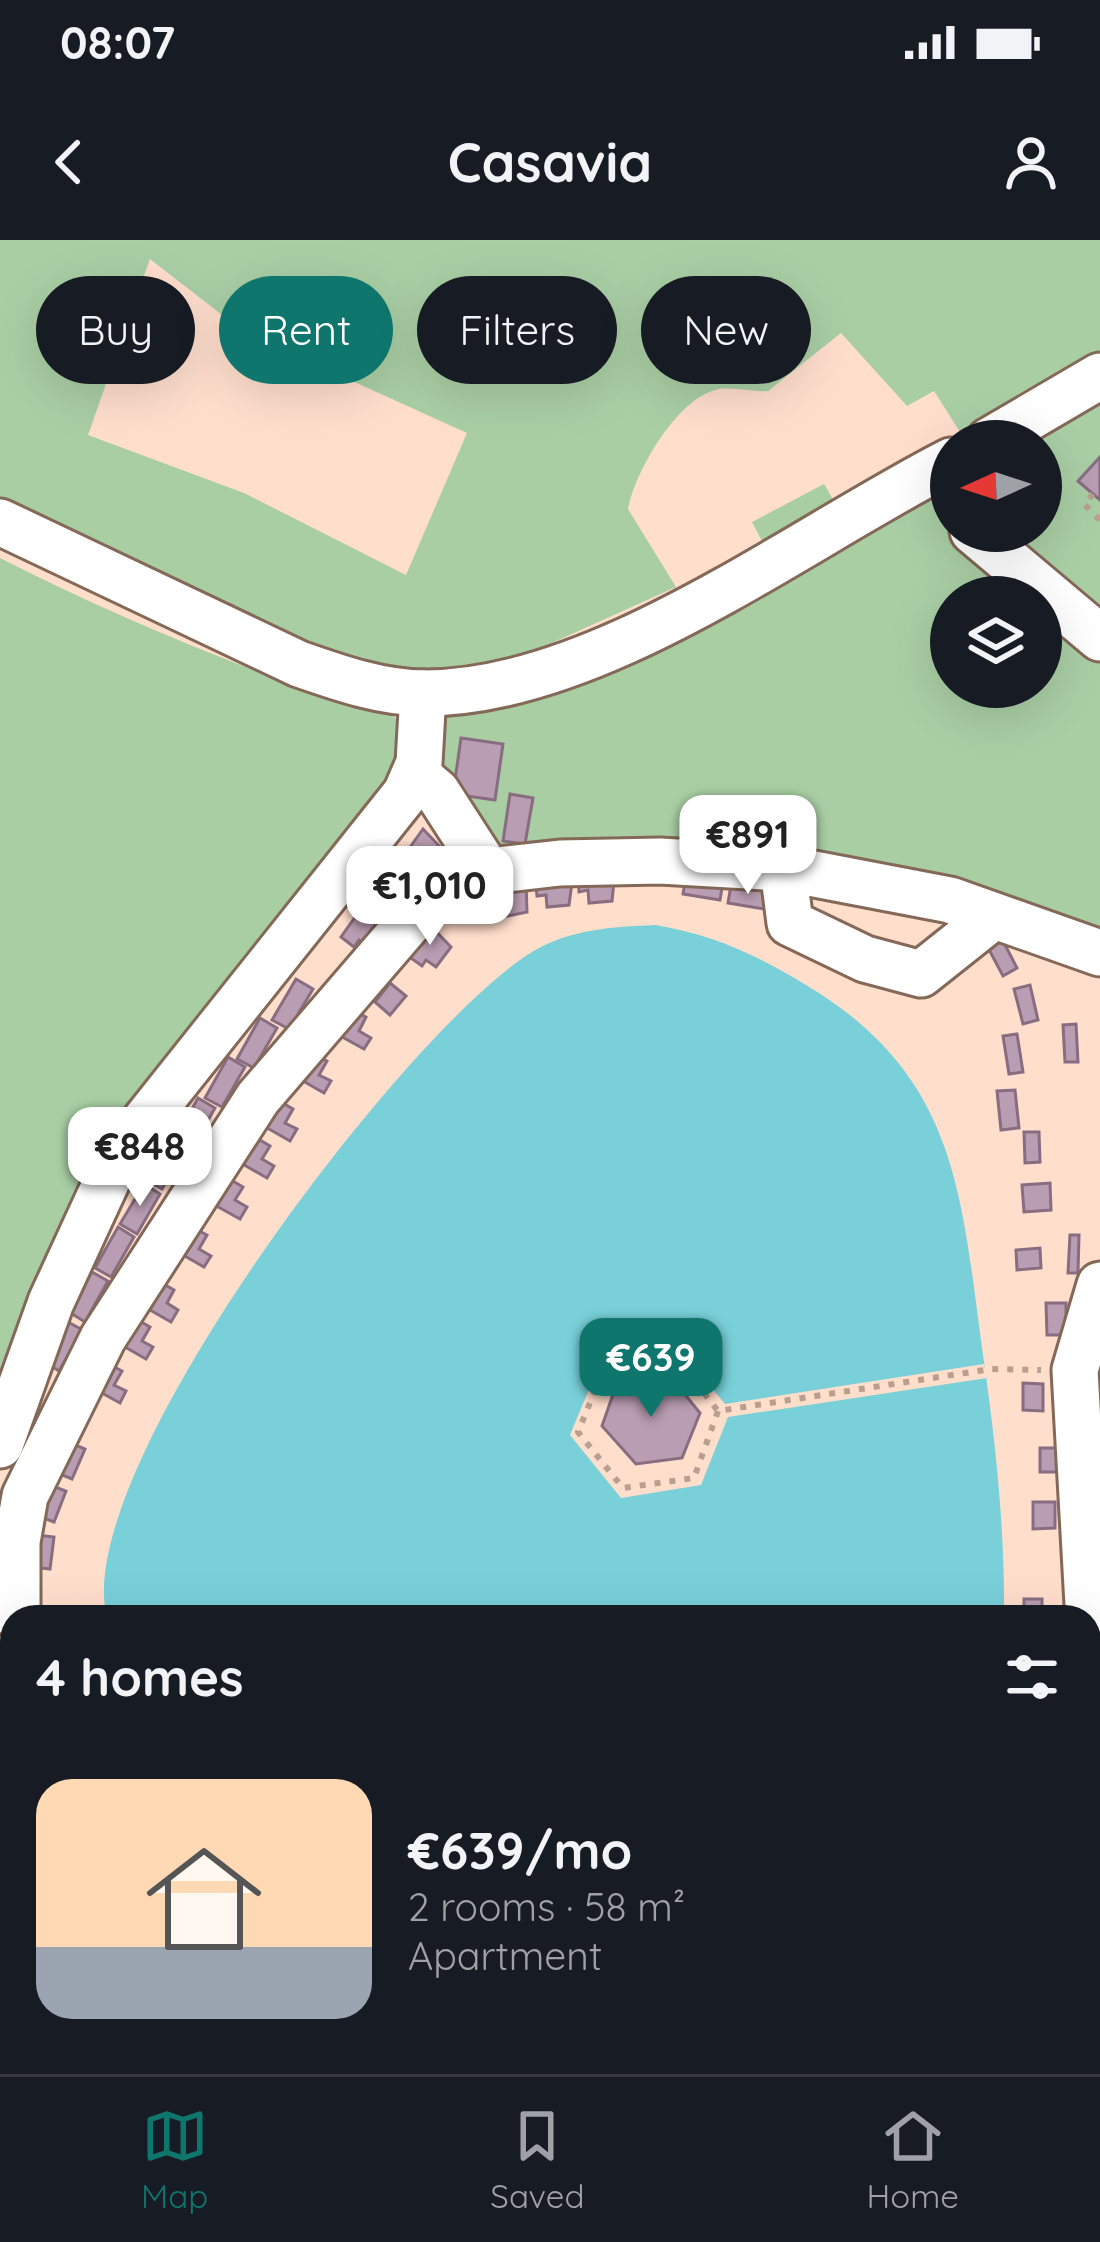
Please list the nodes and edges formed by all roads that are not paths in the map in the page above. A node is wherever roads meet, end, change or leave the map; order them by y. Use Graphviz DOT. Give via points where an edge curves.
graph roads {
  1 [pos="1100,376"];
  2 [pos="1025,420"];
  3 [pos="930,472"];
  4 [pos="0,522"];
  5 [pos="998,552"];
  6 [pos="1100,638"];
  7 [pos="423,693"];
  8 [pos="417,775"];
  9 [pos="783,868"];
  10 [pos="488,871"];
  11 [pos="994,916"];
  12 [pos="1100,953"];
  13 [pos="1100,1285"];
  14 [pos="0,1445"];
  15 [pos="17,1605"];
  16 [pos="1088,1605"];
  1 -- 2 [label="street"];
  3 -- 7 [label="street" via="627,638 504,684"];
  4 -- 7 [label="street" via="299,664"];
  5 -- 6 [label="street"];
  7 -- 8 [label="street"];
  8 -- 10 [label="street"];
  8 -- 14 [label="street" via="110,1174 51,1302"];
  9 -- 10 [label="street" via="661,861"];
  9 -- 11 [label="street"];
  9 -- 11 [label="street" via="790,923 865,959 921,974"];
  10 -- 15 [label="street" via="426,903 258,1098 139,1277 25,1496"];
  11 -- 12 [label="street"];
  13 -- 16 [label="street" via="1075,1370"];
}
